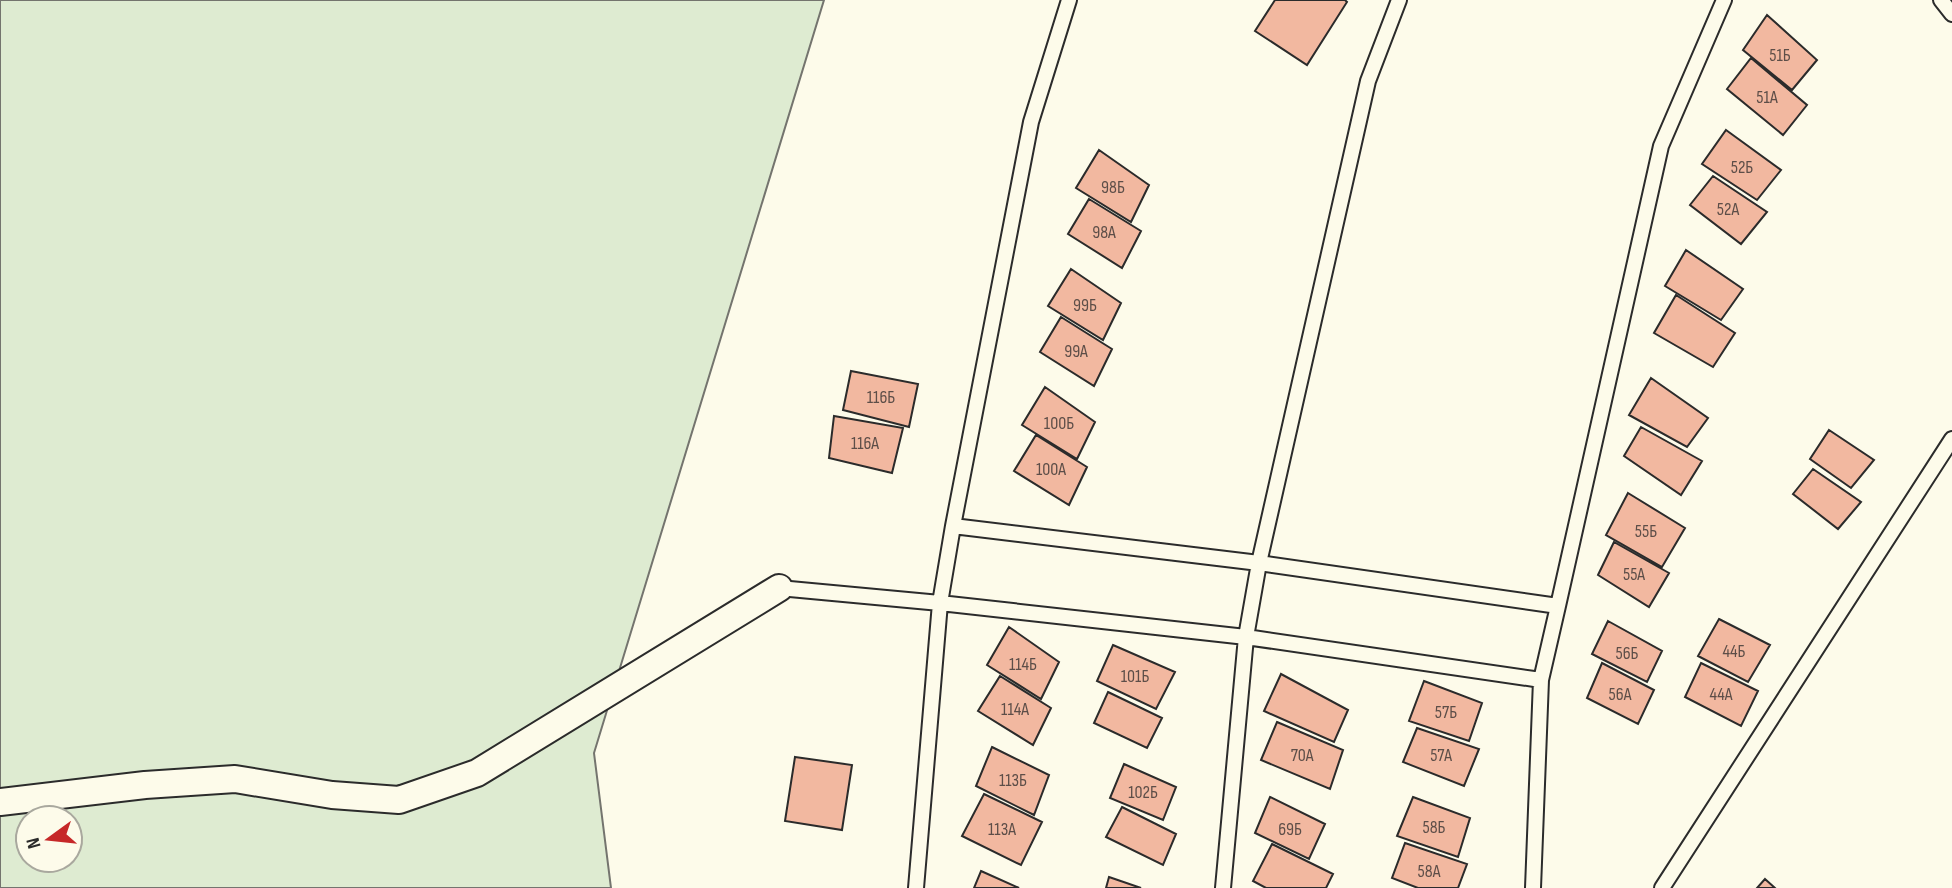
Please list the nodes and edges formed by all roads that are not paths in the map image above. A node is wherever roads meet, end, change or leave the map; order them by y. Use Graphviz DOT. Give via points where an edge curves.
graph roads {
  1 [pos="1069,0"];
  2 [pos="1399,0"];
  3 [pos="1724,0"];
  4 [pos="1941,0"];
  5 [pos="1952,14"];
  6 [pos="1952,439"];
  7 [pos="953,526"];
  8 [pos="1259,563"];
  9 [pos="779,588"];
  10 [pos="940,603"];
  11 [pos="1558,606"];
  12 [pos="1246,637"];
  13 [pos="1541,680"];
  14 [pos="0,802"];
  15 [pos="916,888"];
  16 [pos="1223,888"];
  17 [pos="1533,888"];
  18 [pos="1662,888"];
  1 -- 7 [label="lane" via="1031,122"];
  2 -- 8 [label="lane" via="1368,81"];
  3 -- 11 [label="lane" via="1661,146"];
  4 -- 5 [label="lane"];
  6 -- 18 [label="lane"];
  7 -- 8 [label="lane"];
  7 -- 10 [label="lane"];
  8 -- 11 [label="lane"];
  8 -- 12 [label="lane"];
  9 -- 10 [label="lane"];
  9 -- 14 [label="street" via="477,774 399,800 332,795 235,779"];
  10 -- 12 [label="lane"];
  10 -- 15 [label="lane"];
  11 -- 13 [label="lane"];
  12 -- 13 [label="lane"];
  12 -- 16 [label="lane"];
  13 -- 17 [label="lane"];
}
